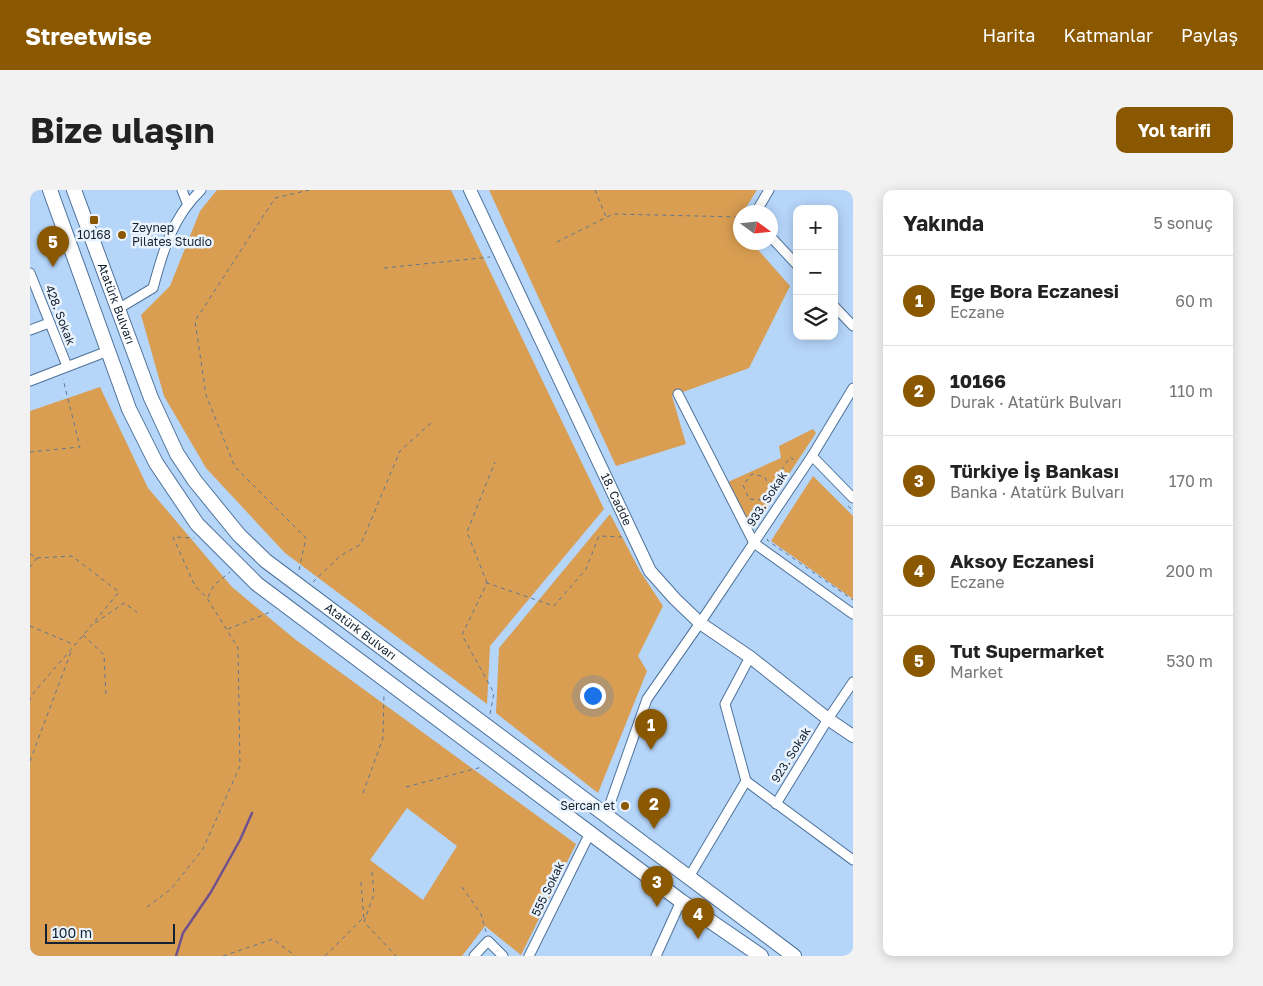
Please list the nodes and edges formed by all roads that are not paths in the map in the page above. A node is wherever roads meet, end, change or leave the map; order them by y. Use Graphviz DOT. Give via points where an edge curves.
graph roads {
  1 [pos="50,190"];
  2 [pos="74,190"];
  3 [pos="182,190"];
  4 [pos="200,190"];
  5 [pos="470,190"];
  6 [pos="769,190"];
  7 [pos="187,203"];
  8 [pos="760,205"];
  9 [pos="778,245"];
  10 [pos="793,261"];
  11 [pos="30,273"];
  12 [pos="118,309"];
  13 [pos="838,310"];
  14 [pos="50,323"];
  15 [pos="853,326"];
  16 [pos="30,330"];
  17 [pos="108,351"];
  18 [pos="63,368"];
  19 [pos="30,381"];
  20 [pos="853,388"];
  21 [pos="678,394"];
  22 [pos="812,456"];
  23 [pos="850,501"];
  24 [pos="754,543"];
  25 [pos="853,614"];
  26 [pos="700,623"];
  27 [pos="750,657"];
  28 [pos="853,682"];
  29 [pos="828,719"];
  30 [pos="853,736"];
  31 [pos="746,781"];
  32 [pos="776,804"];
  33 [pos="606,815"];
  34 [pos="590,833"];
  35 [pos="853,860"];
  36 [pos="689,877"];
  37 [pos="681,901"];
  38 [pos="474,956"];
  39 [pos="502,956"];
  40 [pos="529,956"];
  41 [pos="656,956"];
  42 [pos="761,956"];
  43 [pos="794,956"];
  1 -- 17 [label="main road, Atatürk Bulvarı"];
  2 -- 12 [label="main road, Atatürk Bulvarı"];
  3 -- 7 [label="street"];
  4 -- 7 [label="street"];
  5 -- 26 [label="street, 18. Cadde" via="650,571"];
  6 -- 8 [label="street"];
  7 -- 12 [label="street" via="165,244 153,288"];
  9 -- 10 [label="street"];
  11 -- 14 [label="street, 428. Sokak"];
  12 -- 33 [label="main road, Atatürk Bulvarı" via="176,454 239,536 266,561"];
  13 -- 15 [label="street"];
  14 -- 16 [label="street"];
  14 -- 18 [label="street, 428. Sokak"];
  17 -- 18 [label="street"];
  17 -- 34 [label="main road, Atatürk Bulvarı" via="129,409 156,464 197,524 238,566 256,584"];
  18 -- 19 [label="street"];
  20 -- 22 [label="street, 933. Sokak"];
  21 -- 24 [label="street"];
  22 -- 23 [label="street"];
  22 -- 24 [label="street, 933. Sokak"];
  24 -- 25 [label="street"];
  24 -- 26 [label="street, 933. Sokak"];
  26 -- 27 [label="street, 18. Cadde"];
  26 -- 33 [label="street, 933. Sokak" via="647,699"];
  27 -- 29 [label="street, 18. Cadde"];
  27 -- 31 [label="street" via="724,704"];
  28 -- 29 [label="street, 923. Sokak"];
  29 -- 30 [label="street, 18. Cadde"];
  29 -- 32 [label="street, 923. Sokak"];
  31 -- 32 [label="street"];
  31 -- 36 [label="street"];
  32 -- 35 [label="street"];
  33 -- 36 [label="main road, Atatürk Bulvarı"];
  34 -- 37 [label="main road, Atatürk Bulvarı"];
  34 -- 40 [label="street, 555 Sokak"];
  36 -- 43 [label="main road, Atatürk Bulvarı"];
  37 -- 41 [label="street"];
  37 -- 42 [label="main road, Atatürk Bulvarı"];
  38 -- 39 [label="street" via="488,941"];
}
